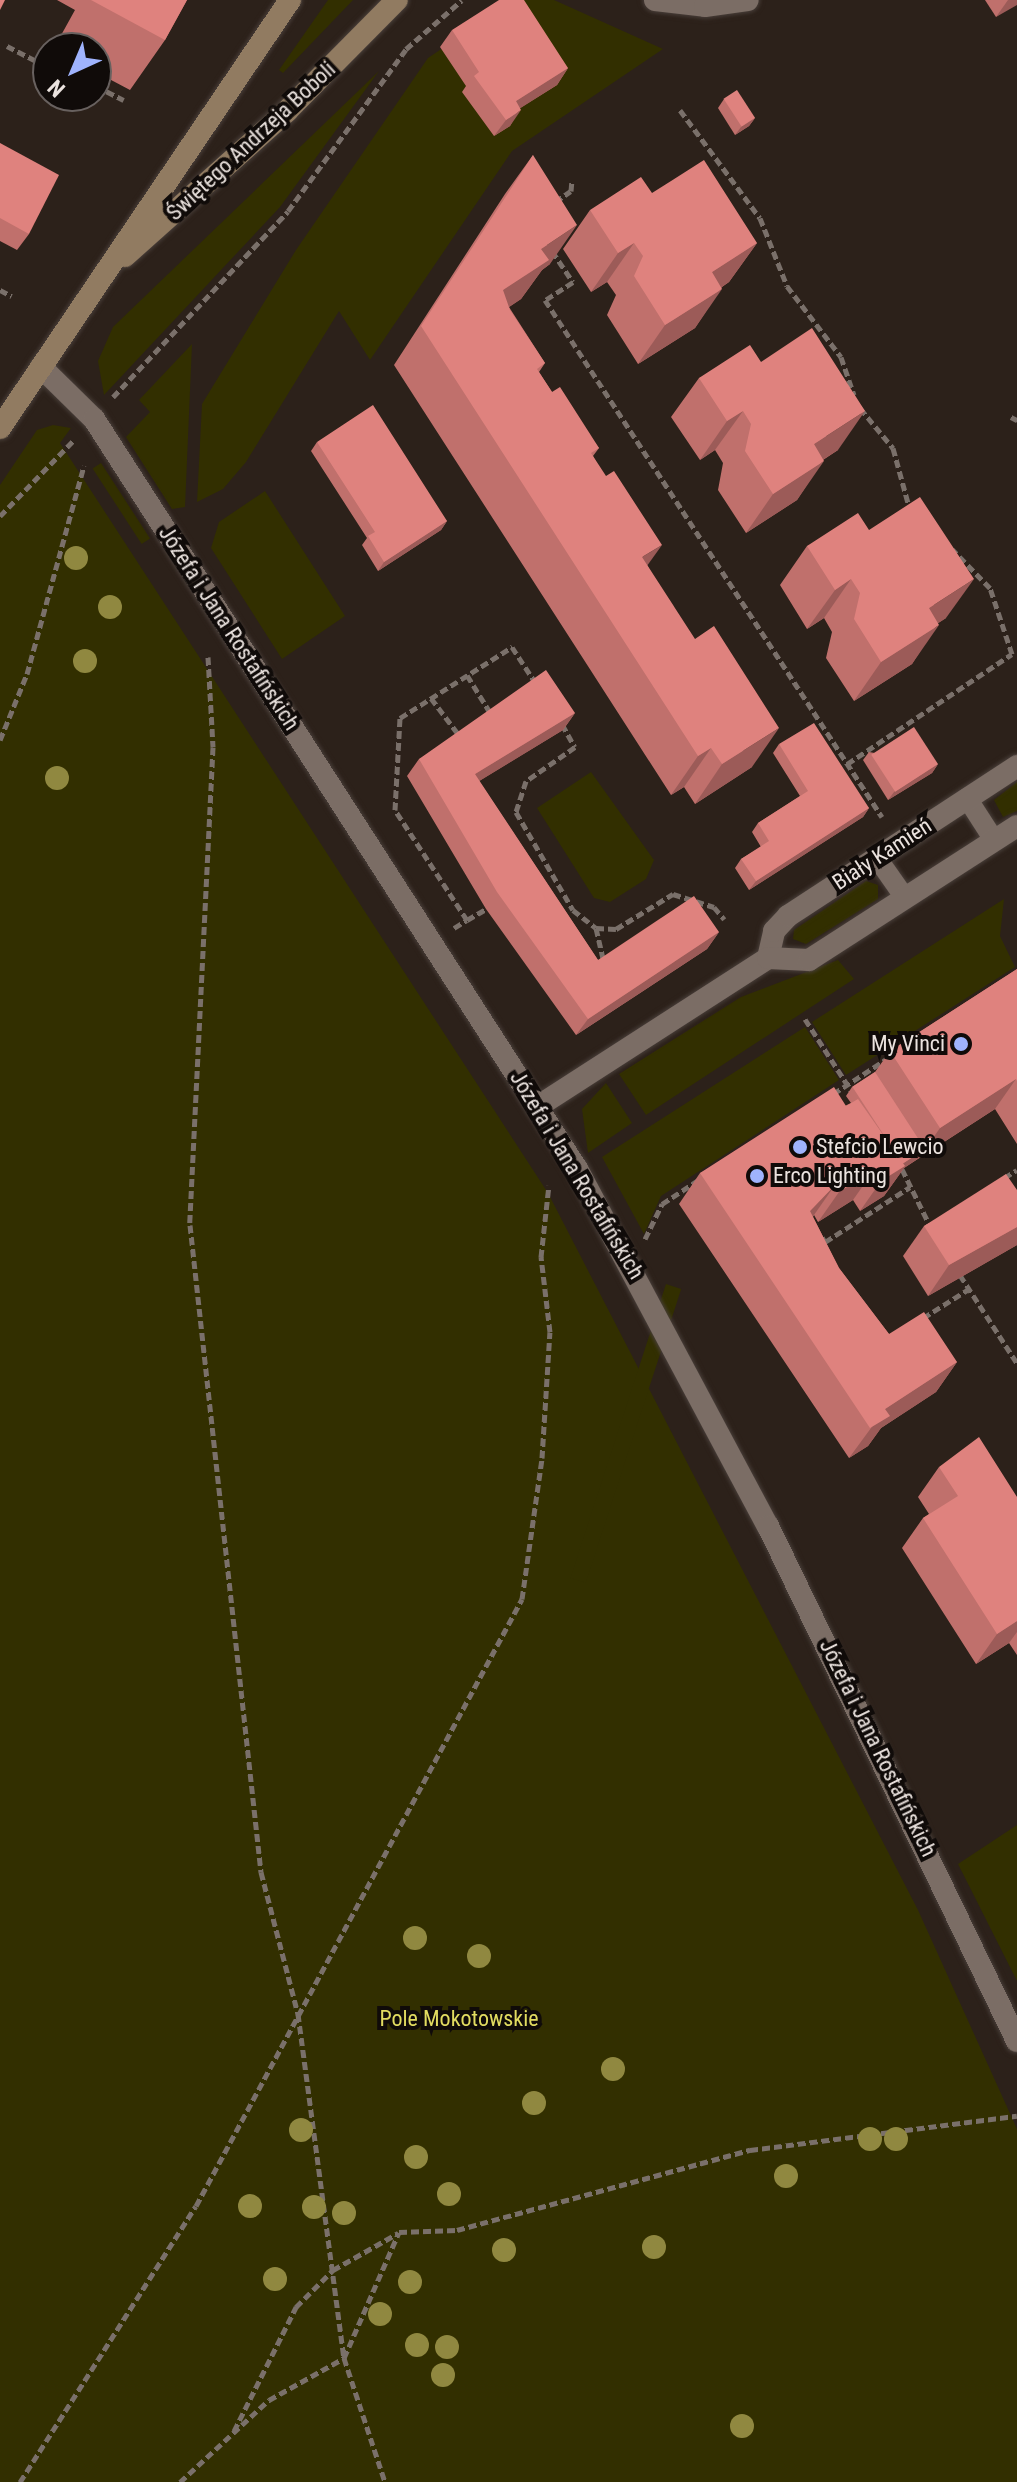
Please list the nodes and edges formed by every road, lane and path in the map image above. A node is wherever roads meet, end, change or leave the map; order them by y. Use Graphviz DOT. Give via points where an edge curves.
graph roads {
  1 [pos="290,0"];
  2 [pos="397,0"];
  3 [pos="462,0"];
  4 [pos="655,0"];
  5 [pos="748,0"];
  6 [pos="7,46"];
  7 [pos="32,59"];
  8 [pos="112,94"];
  9 [pos="124,100"];
  10 [pos="680,110"];
  11 [pos="572,180"];
  12 [pos="546,207"];
  13 [pos="547,244"];
  14 [pos="100,278"];
  15 [pos="0,290"];
  16 [pos="12,296"];
  17 [pos="41,367"];
  18 [pos="105,406"];
  19 [pos="0,428"];
  20 [pos="80,434"];
  21 [pos="84,466"];
  22 [pos="0,516"];
  23 [pos="920,523"];
  24 [pos="944,545"];
  25 [pos="208,657"];
  26 [pos="467,675"];
  27 [pos="543,695"];
  28 [pos="431,698"];
  29 [pos="559,719"];
  30 [pos="480,721"];
  31 [pos="468,729"];
  32 [pos="0,740"];
  33 [pos="847,764"];
  34 [pos="1017,766"];
  35 [pos="967,798"];
  36 [pos="882,817"];
  37 [pos="1017,826"];
  38 [pos="994,840"];
  39 [pos="877,858"];
  40 [pos="546,867"];
  41 [pos="535,875"];
  42 [pos="905,898"];
  43 [pos="486,909"];
  44 [pos="724,919"];
  45 [pos="467,920"];
  46 [pos="457,926"];
  47 [pos="596,928"];
  48 [pos="768,958"];
  49 [pos="605,964"];
  50 [pos="805,1019"];
  51 [pos="898,1052"];
  52 [pos="847,1085"];
  53 [pos="852,1092"];
  54 [pos="821,1102"];
  55 [pos="537,1107"];
  56 [pos="902,1169"];
  57 [pos="1017,1170"];
  58 [pos="702,1178"];
  59 [pos="549,1185"];
  60 [pos="992,1186"];
  61 [pos="910,1187"];
  62 [pos="942,1218"];
  63 [pos="930,1226"];
  64 [pos="817,1230"];
  65 [pos="935,1236"];
  66 [pos="642,1241"];
  67 [pos="960,1275"];
  68 [pos="969,1289"];
  69 [pos="916,1323"];
  70 [pos="1017,1363"];
  71 [pos="298,2014"];
  72 [pos="1017,2041"];
  73 [pos="1017,2116"];
  74 [pos="399,2232"];
  75 [pos="333,2270"];
  76 [pos="344,2358"];
  77 [pos="232,2435"];
  78 [pos="20,2482"];
  79 [pos="180,2482"];
  80 [pos="385,2482"];
  1 -- 14 [label="main road, Świętego Andrzeja Boboli"];
  2 -- 14 [label="main road, Świętego Andrzeja Boboli" via="287,111"];
  3 -- 18 [label="path" via="406,49 288,211"];
  4 -- 5 [label="street" via="705,6"];
  6 -- 7 [label="path"];
  8 -- 9 [label="path"];
  10 -- 23 [label="path" via="735,179 787,286 851,374 860,408 893,448 900,488"];
  11 -- 12 [label="path" via="571,191"];
  13 -- 33 [label="path" via="573,282 545,300"];
  14 -- 17 [label="main road, Świętego Andrzeja Boboli"];
  15 -- 16 [label="path"];
  17 -- 19 [label="main road, Świętego Andrzeja Boboli"];
  17 -- 55 [label="street, Józefa i Jana Rostafińskich" via="94,419"];
  20 -- 22 [label="path"];
  21 -- 32 [label="path" via="27,674"];
  24 -- 33 [label="path" via="990,588 1012,654"];
  25 -- 71 [label="path" via="213,747 190,1225 261,1872"];
  26 -- 27 [label="path" via="512,647"];
  26 -- 28 [label="path"];
  26 -- 30 [label="path" via="492,713"];
  28 -- 31 [label="path" via="456,736"];
  28 -- 45 [label="path" via="400,718 395,810"];
  29 -- 40 [label="path" via="575,747 526,781 516,799 517,822"];
  33 -- 36 [label="path"];
  34 -- 35 [label="street, Biały Kamień"];
  35 -- 38 [label="lane"];
  35 -- 39 [label="street, Biały Kamień"];
  37 -- 38 [label="street"];
  38 -- 42 [label="street"];
  39 -- 42 [label="lane"];
  39 -- 48 [label="street, Biały Kamień" via="788,916 774,931"];
  40 -- 41 [label="path"];
  40 -- 47 [label="path" via="573,910"];
  42 -- 48 [label="street" via="809,960"];
  43 -- 45 [label="path"];
  44 -- 47 [label="path" via="714,907 673,894 616,929"];
  45 -- 46 [label="path"];
  47 -- 49 [label="path"];
  48 -- 55 [label="street"];
  50 -- 52 [label="path"];
  51 -- 52 [label="path"];
  52 -- 53 [label="path"];
  52 -- 54 [label="path"];
  55 -- 72 [label="street, Józefa i Jana Rostafińskich" via="686,1365"];
  56 -- 61 [label="path"];
  57 -- 60 [label="path"];
  58 -- 66 [label="path" via="662,1204 652,1236"];
  59 -- 71 [label="path" via="541,1257 550,1332 542,1458 522,1599"];
  61 -- 63 [label="path"];
  61 -- 64 [label="path" via="825,1242"];
  62 -- 63 [label="path"];
  63 -- 65 [label="path"];
  67 -- 68 [label="path"];
  68 -- 69 [label="path"];
  68 -- 70 [label="path"];
  71 -- 75 [label="path"];
  71 -- 78 [label="path" via="151,2282"];
  73 -- 74 [label="path" via="750,2150 457,2230"];
  74 -- 75 [label="path"];
  74 -- 76 [label="path"];
  75 -- 76 [label="path"];
  75 -- 77 [label="path" via="296,2307"];
  76 -- 77 [label="path" via="269,2400"];
  76 -- 80 [label="path"];
  77 -- 79 [label="path"];
}
